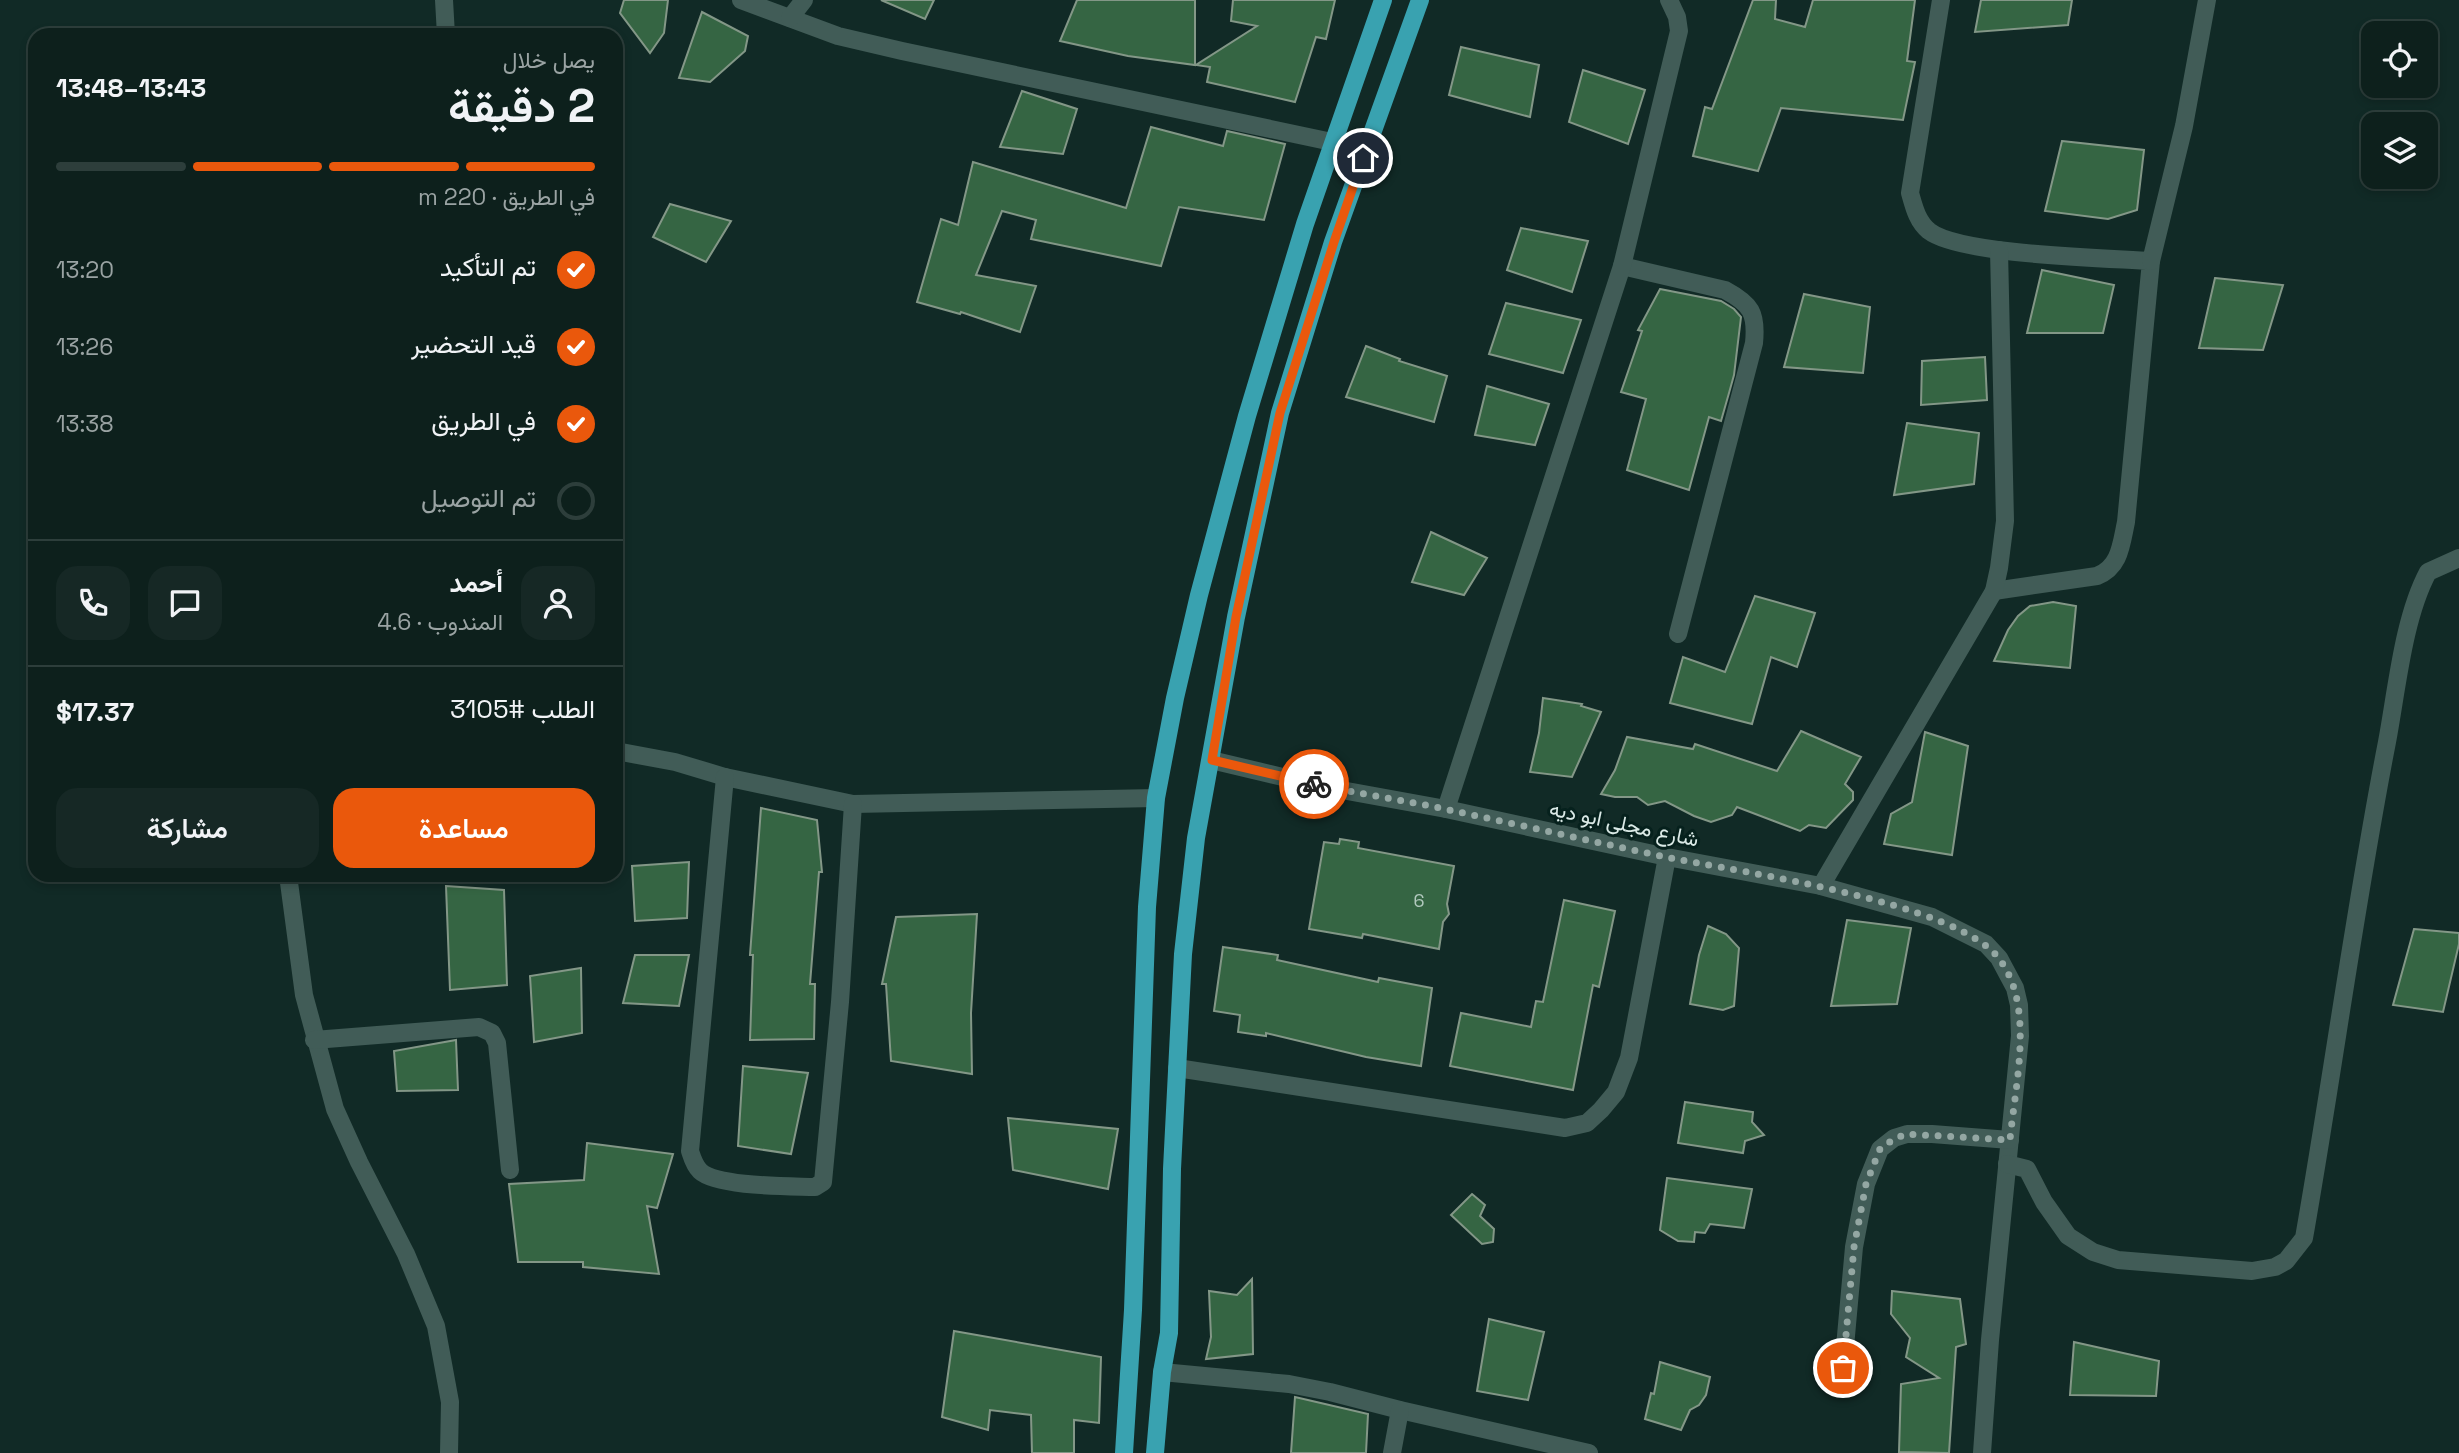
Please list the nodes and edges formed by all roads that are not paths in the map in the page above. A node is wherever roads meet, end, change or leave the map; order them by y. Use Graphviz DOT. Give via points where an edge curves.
graph roads {
  1 [pos="444,0"];
  2 [pos="741,0"];
  3 [pos="804,0"];
  4 [pos="1383,0"];
  5 [pos="1420,0"];
  6 [pos="1669,0"];
  7 [pos="1941,0"];
  8 [pos="2207,0"];
  9 [pos="790,18"];
  10 [pos="446,28"];
  11 [pos="1332,142"];
  12 [pos="1999,250"];
  13 [pos="2151,261"];
  14 [pos="1622,266"];
  15 [pos="1273,327"];
  16 [pos="1304,335"];
  17 [pos="2459,558"];
  18 [pos="1994,591"];
  19 [pos="1678,635"];
  20 [pos="623,752"];
  21 [pos="1212,760"];
  22 [pos="725,777"];
  23 [pos="1156,798"];
  24 [pos="853,804"];
  25 [pos="1446,809"];
  26 [pos="1667,857"];
  27 [pos="289,882"];
  28 [pos="1821,886"];
  29 [pos="314,1040"];
  30 [pos="1177,1068"];
  31 [pos="2010,1140"];
  32 [pos="2007,1164"];
  33 [pos="510,1170"];
  34 [pos="1843,1368"];
  35 [pos="1162,1372"];
  36 [pos="1400,1410"];
  37 [pos="449,1453"];
  38 [pos="1124,1453"];
  39 [pos="1154,1453"];
  40 [pos="1392,1453"];
  41 [pos="1589,1453"];
  42 [pos="1982,1453"];
  1 -- 10 [label="street"];
  2 -- 9 [label="street"];
  3 -- 9 [label="street"];
  4 -- 11 [label="main road"];
  5 -- 16 [label="main road"];
  6 -- 14 [label="street" via="1679,31"];
  7 -- 12 [label="street" via="1910,193 1915,213 1941,238"];
  8 -- 13 [label="street" via="2184,126"];
  9 -- 11 [label="street" via="838,36 902,51"];
  11 -- 15 [label="main road"];
  12 -- 13 [label="street"];
  12 -- 18 [label="street" via="2005,521"];
  13 -- 18 [label="street" via="2126,522 2117,560 2107,573 2097,576"];
  14 -- 19 [label="street" via="1725,290 1740,298 1755,319 1754,343"];
  14 -- 25 [label="street"];
  15 -- 16 [label="main road"];
  15 -- 23 [label="main road" via="1209,557"];
  16 -- 21 [label="main road" via="1261,496"];
  17 -- 32 [label="street" via="2428,572 2407,630 2304,1238 2296,1251 2275,1267 2252,1271 2118,1261 2092,1252 2068,1236 2027,1169"];
  18 -- 28 [label="street"];
  20 -- 22 [label="street"];
  21 -- 25 [label="street, شارع مجلى ابو ديه"];
  21 -- 30 [label="main road" via="1196,838 1182,954"];
  22 -- 24 [label="street"];
  22 -- 24 [label="street" via="690,1150 699,1170 709,1177 755,1185 815,1187 823,1181"];
  23 -- 24 [label="street"];
  23 -- 38 [label="main road" via="1147,907"];
  25 -- 26 [label="street, شارع مجلى ابو ديه"];
  26 -- 28 [label="street, شارع مجلى ابو ديه"];
  26 -- 30 [label="street" via="1629,1058 1616,1092 1587,1123 1566,1128"];
  27 -- 29 [label="street"];
  28 -- 31 [label="street, شارع مجلى ابو ديه" via="1931,917 1986,944 1999,958 2019,1005"];
  29 -- 33 [label="street" via="479,1027 492,1033 497,1043"];
  29 -- 37 [label="street" via="335,1109 436,1326 450,1402"];
  30 -- 35 [label="main road" via="1169,1334"];
  31 -- 32 [label="street, شارع مجلى ابو ديه"];
  31 -- 34 [label="street" via="1906,1134 1880,1149 1866,1184 1854,1247"];
  32 -- 42 [label="street, شارع مجلى ابو ديه"];
  35 -- 36 [label="street" via="1289,1384"];
  35 -- 39 [label="main road"];
  36 -- 40 [label="street"];
  36 -- 41 [label="street"];
}
